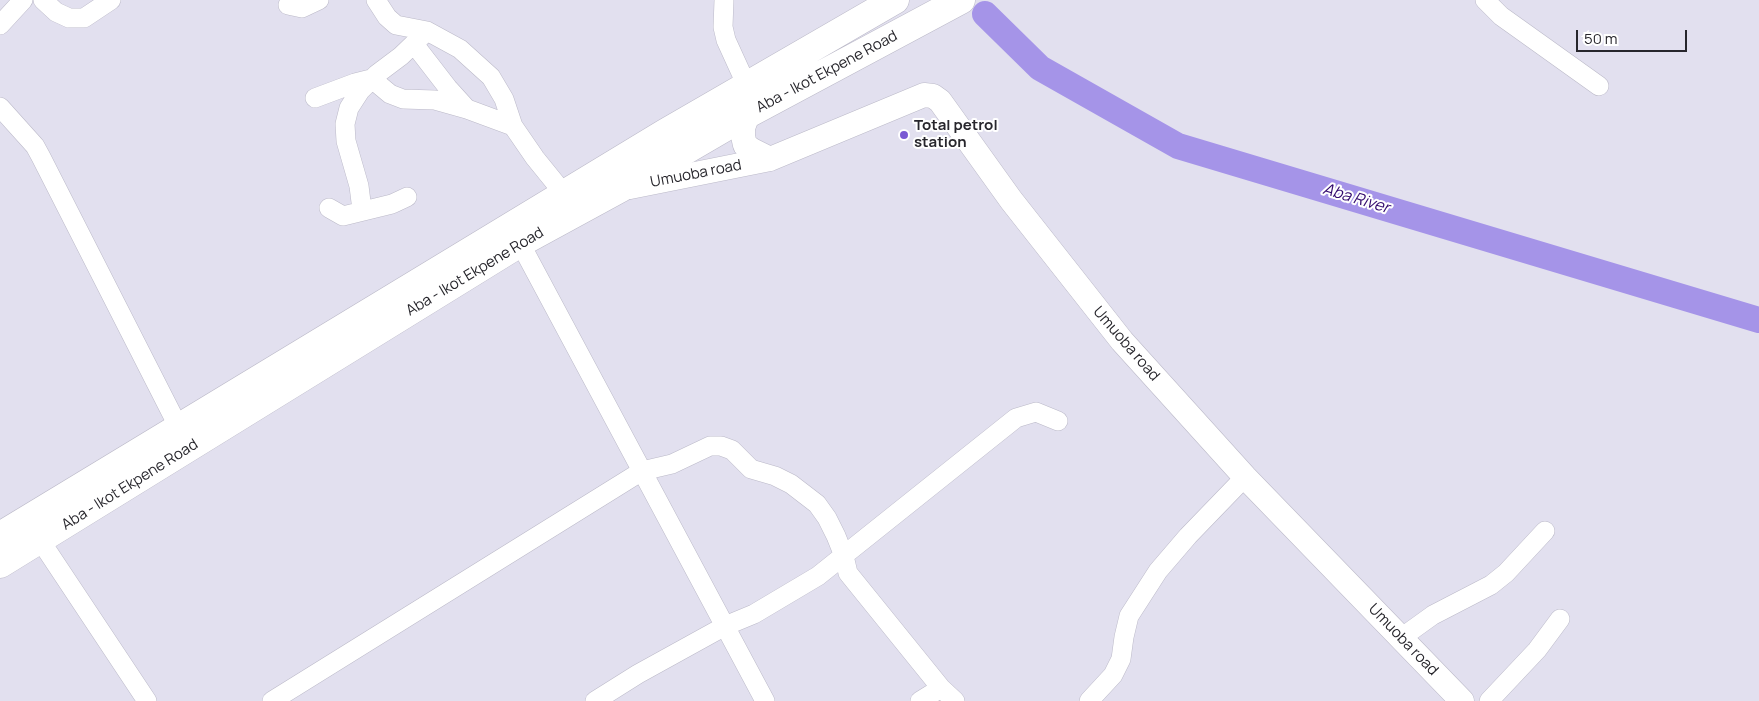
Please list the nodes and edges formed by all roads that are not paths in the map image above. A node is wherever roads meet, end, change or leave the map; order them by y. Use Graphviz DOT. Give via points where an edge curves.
graph roads {
  1 [pos="23,0"];
  2 [pos="43,0"];
  3 [pos="111,0"];
  4 [pos="318,0"];
  5 [pos="376,0"];
  6 [pos="724,0"];
  7 [pos="894,0"];
  8 [pos="961,0"];
  9 [pos="1486,0"];
  10 [pos="288,5"];
  11 [pos="0,25"];
  12 [pos="421,37"];
  13 [pos="372,78"];
  14 [pos="747,86"];
  15 [pos="1600,86"];
  16 [pos="315,98"];
  17 [pos="0,107"];
  18 [pos="467,109"];
  19 [pos="748,114"];
  20 [pos="513,126"];
  21 [pos="770,160"];
  22 [pos="621,188"];
  23 [pos="565,195"];
  24 [pos="408,197"];
  25 [pos="329,208"];
  26 [pos="370,209"];
  27 [pos="520,243"];
  28 [pos="1058,421"];
  29 [pos="180,428"];
  30 [pos="642,471"];
  31 [pos="1246,477"];
  32 [pos="1545,531"];
  33 [pos="0,536"];
  34 [pos="40,540"];
  35 [pos="844,556"];
  36 [pos="0,564"];
  37 [pos="1560,618"];
  38 [pos="725,626"];
  39 [pos="1401,638"];
  40 [pos="941,688"];
  41 [pos="147,701"];
  42 [pos="272,701"];
  43 [pos="596,701"];
  44 [pos="765,701"];
  45 [pos="920,701"];
  46 [pos="956,701"];
  47 [pos="1089,701"];
  48 [pos="1462,701"];
  49 [pos="1489,701"];
  1 -- 11 [label="street"];
  2 -- 3 [label="street" via="69,18 84,18"];
  4 -- 10 [label="street" via="302,8"];
  5 -- 12 [label="street" via="396,26"];
  6 -- 14 [label="street" via="726,40"];
  7 -- 14 [label="highway, Aba - Ikot Ekpene Road"];
  8 -- 19 [label="highway, Aba - Ikot Ekpene Road"];
  9 -- 15 [label="street" via="1501,16"];
  12 -- 13 [label="street"];
  12 -- 18 [label="street" via="448,88"];
  12 -- 20 [label="street" via="460,49 491,77 504,99"];
  13 -- 16 [label="street"];
  13 -- 18 [label="street" via="390,94 403,99 435,100"];
  13 -- 26 [label="street" via="349,108 345,124 346,141 359,186"];
  14 -- 23 [label="highway, Aba - Ikot Ekpene Road"];
  17 -- 29 [label="street" via="35,146"];
  18 -- 20 [label="street"];
  19 -- 21 [label="main road, Umuoba road" via="743,136 745,145"];
  19 -- 22 [label="highway, Aba - Ikot Ekpene Road"];
  20 -- 23 [label="street"];
  21 -- 22 [label="main road, Umuoba road"];
  21 -- 31 [label="main road, Umuoba road" via="924,95 933,96 1122,341"];
  22 -- 27 [label="highway, Aba - Ikot Ekpene Road"];
  23 -- 29 [label="highway, Aba - Ikot Ekpene Road"];
  24 -- 26 [label="street"];
  25 -- 26 [label="street" via="343,216"];
  27 -- 30 [label="street"];
  27 -- 34 [label="highway, Aba - Ikot Ekpene Road"];
  28 -- 35 [label="street" via="1036,412 1016,418"];
  29 -- 33 [label="highway, Aba - Ikot Ekpene Road"];
  30 -- 35 [label="street" via="672,464 710,446 732,450 751,469 791,484 817,504"];
  30 -- 38 [label="street"];
  30 -- 42 [label="street"];
  31 -- 39 [label="main road, Umuoba road"];
  31 -- 47 [label="street" via="1158,571 1129,616 1121,658 1113,675"];
  32 -- 39 [label="street" via="1491,585 1433,615"];
  34 -- 36 [label="highway, Aba - Ikot Ekpene Road"];
  34 -- 41 [label="street"];
  35 -- 38 [label="street" via="818,576 754,614"];
  35 -- 40 [label="street" via="848,573"];
  37 -- 49 [label="street" via="1537,650"];
  38 -- 43 [label="street"];
  38 -- 44 [label="street"];
  39 -- 48 [label="main road, Umuoba road"];
  40 -- 45 [label="street"];
  40 -- 46 [label="street"];
}
